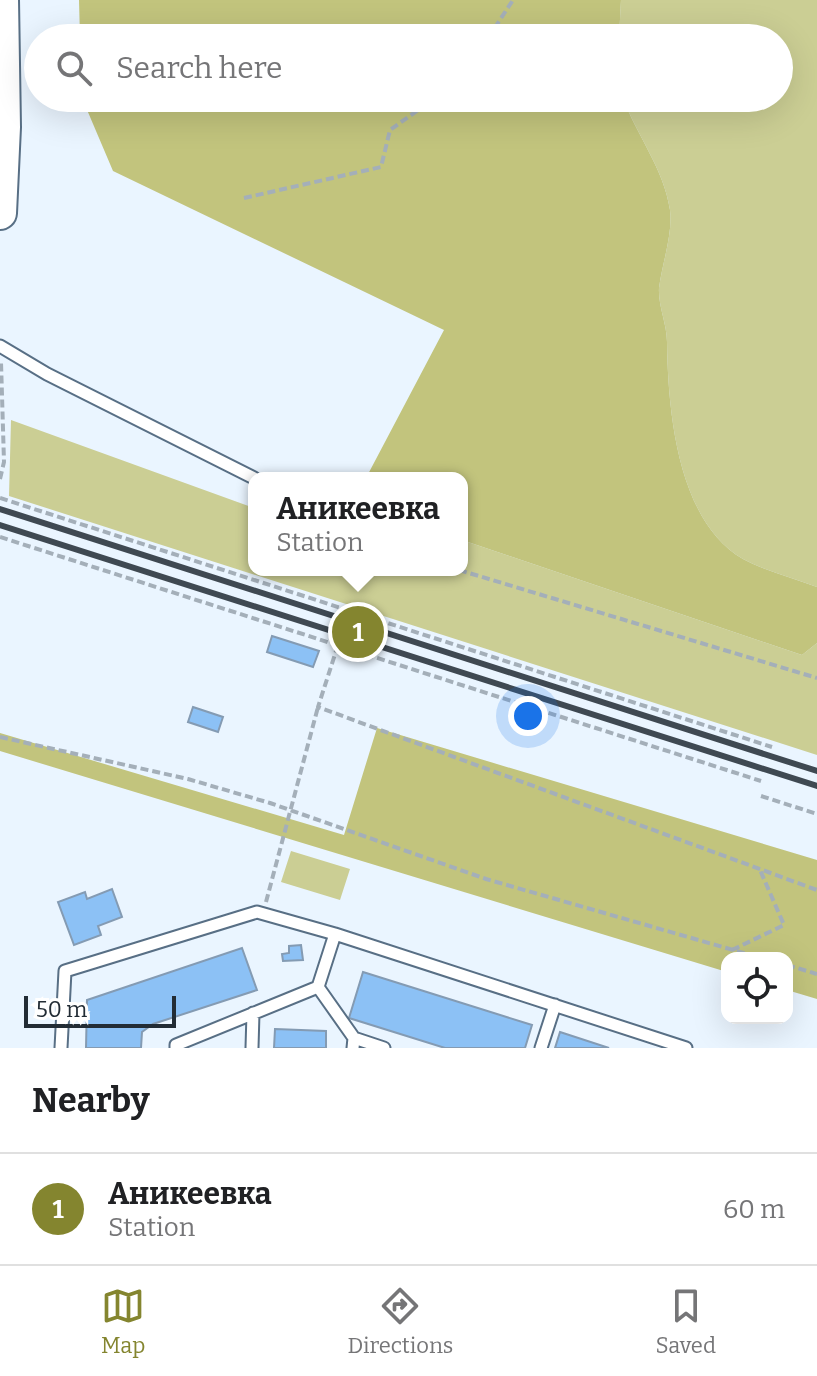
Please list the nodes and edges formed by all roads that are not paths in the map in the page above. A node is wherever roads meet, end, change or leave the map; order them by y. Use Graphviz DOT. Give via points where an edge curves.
graph roads {
  1 [pos="2,0"];
  2 [pos="0,213"];
  3 [pos="0,346"];
  4 [pos="248,475"];
  5 [pos="335,934"];
  6 [pos="318,987"];
  7 [pos="555,1005"];
  8 [pos="253,1013"];
  9 [pos="353,1043"];
  10 [pos="61,1048"];
  11 [pos="176,1048"];
  12 [pos="252,1048"];
  13 [pos="384,1048"];
  14 [pos="541,1048"];
  15 [pos="686,1048"];
  1 -- 2 [label="street"];
  3 -- 4 [label="lane"];
  5 -- 6 [label="lane"];
  5 -- 7 [label="lane"];
  5 -- 10 [label="lane" via="257,912 65,971"];
  6 -- 8 [label="lane"];
  6 -- 9 [label="lane"];
  7 -- 14 [label="lane"];
  7 -- 15 [label="lane"];
  8 -- 11 [label="lane"];
  8 -- 12 [label="lane"];
  9 -- 13 [label="lane"];
}
